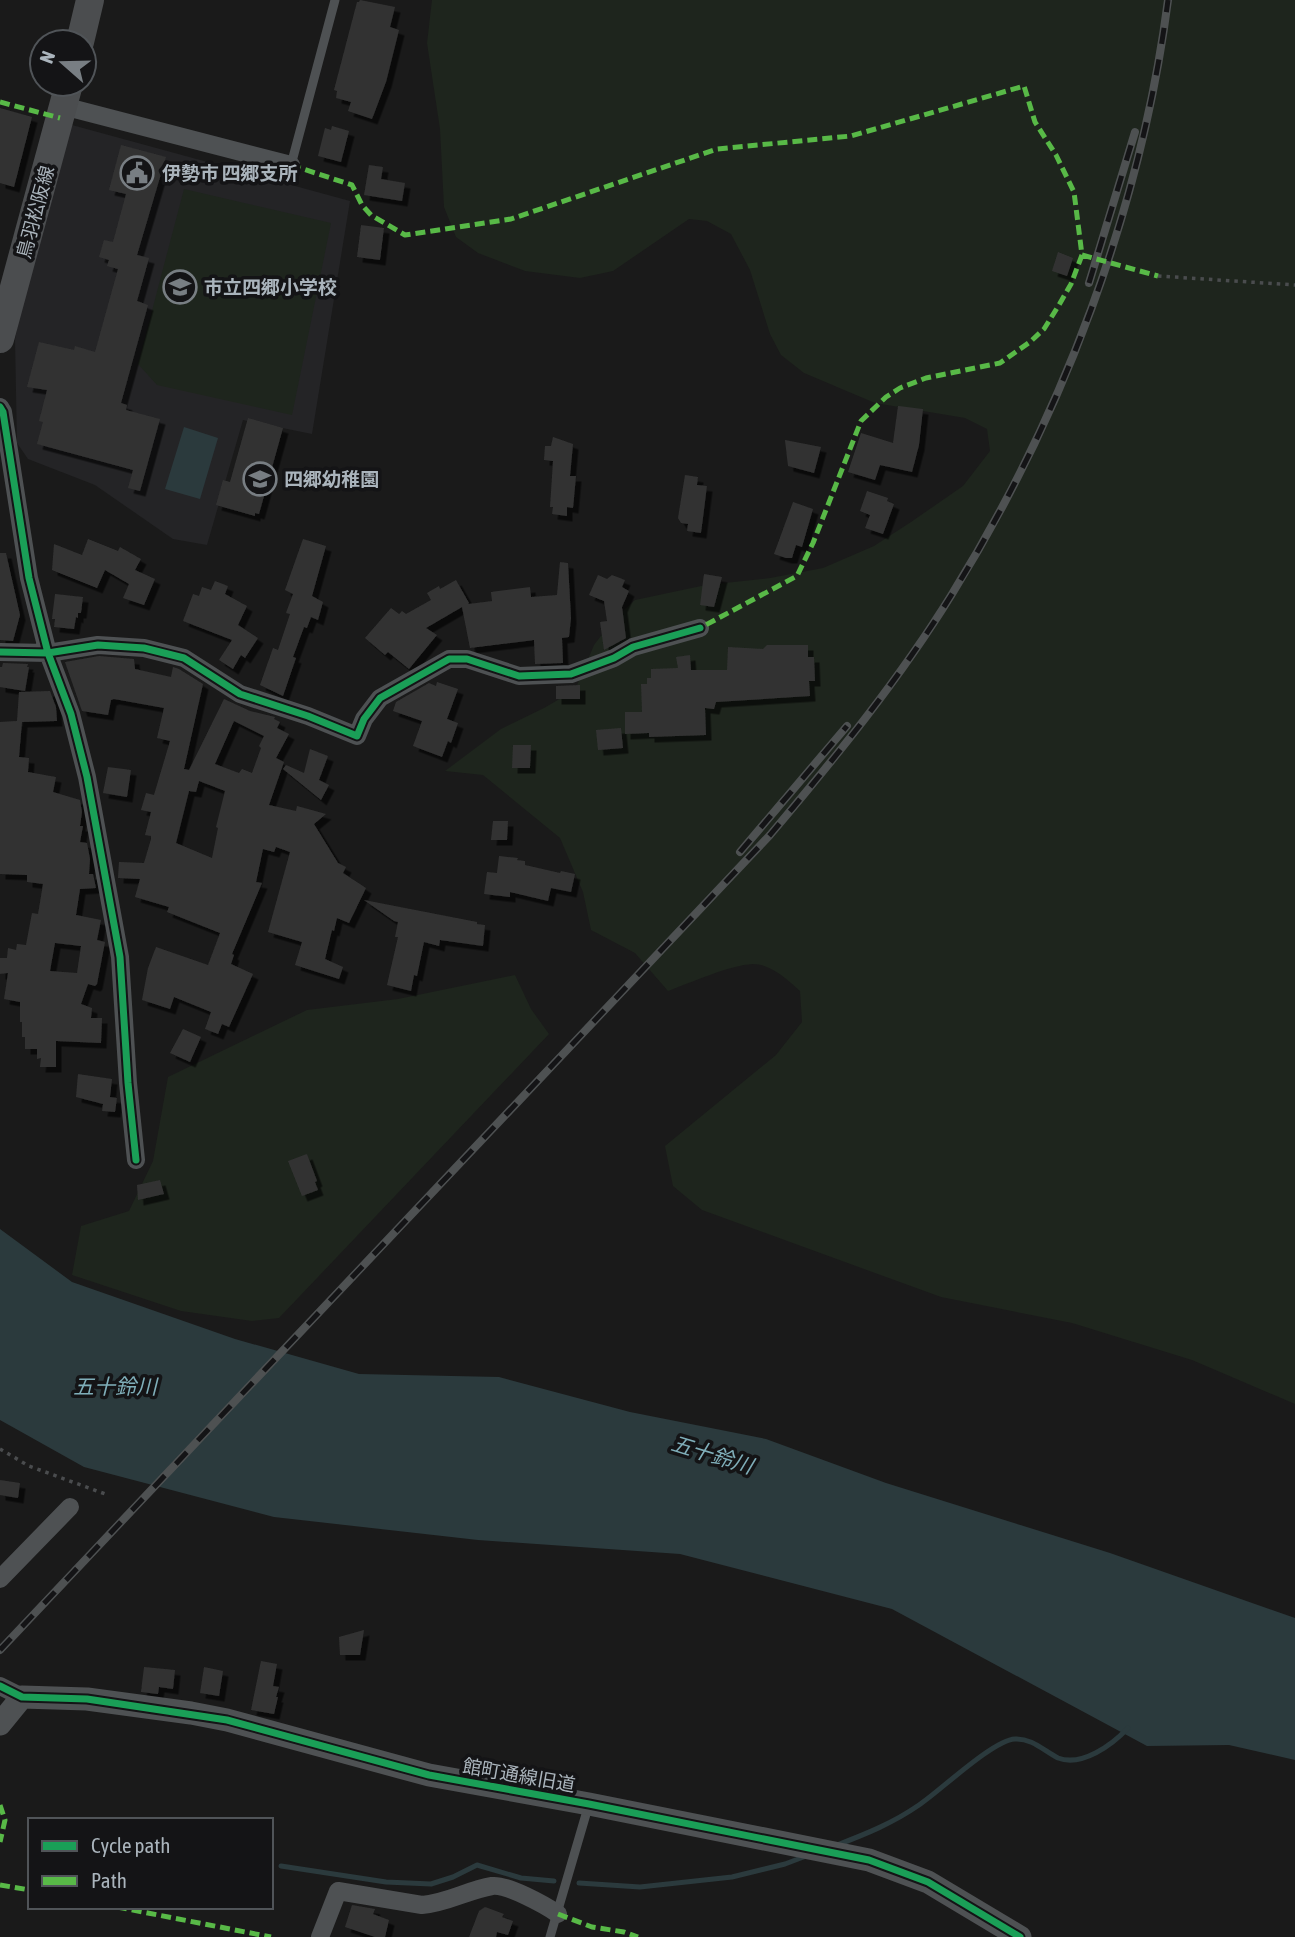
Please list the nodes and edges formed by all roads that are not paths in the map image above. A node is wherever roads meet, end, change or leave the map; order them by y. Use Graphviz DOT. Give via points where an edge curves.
graph roads {
  1 [pos="90,0"];
  2 [pos="335,0"];
  3 [pos="83,28"];
  4 [pos="65,98"];
  5 [pos="76,98"];
  6 [pos="291,165"];
  7 [pos="0,339"];
  8 [pos="0,407"];
  9 [pos="700,628"];
  10 [pos="0,652"];
  11 [pos="48,653"];
  12 [pos="136,1160"];
  13 [pos="70,1507"];
  14 [pos="0,1579"];
  15 [pos="0,1686"];
  16 [pos="22,1697"];
  17 [pos="0,1724"];
  18 [pos="589,1804"];
  19 [pos="558,1914"];
  20 [pos="320,1937"];
  21 [pos="550,1937"];
  22 [pos="1020,1937"];
  1 -- 3 [label="main road"];
  2 -- 6 [label="lane"];
  4 -- 7 [label="main road, 鳥羽松阪線"];
  5 -- 6 [label="street"];
  8 -- 11 [label="street" via="29,578"];
  9 -- 11 [label="street" via="633,647 570,674 519,676 467,659 449,659 380,698 357,736 240,694 184,658 144,648 98,645"];
  10 -- 11 [label="street"];
  11 -- 12 [label="street" via="71,714 87,777 120,957"];
  13 -- 14 [label="street"];
  15 -- 16 [label="street, 館町通線旧道"];
  16 -- 17 [label="street"];
  16 -- 18 [label="street, 館町通線旧道" via="87,1699 203,1716 418,1772"];
  18 -- 19 [label="lane"];
  18 -- 22 [label="street, 館町通線旧道" via="888,1866 937,1886"];
  19 -- 20 [label="street" via="494,1886 422,1905 338,1891"];
  19 -- 21 [label="lane"];
}
